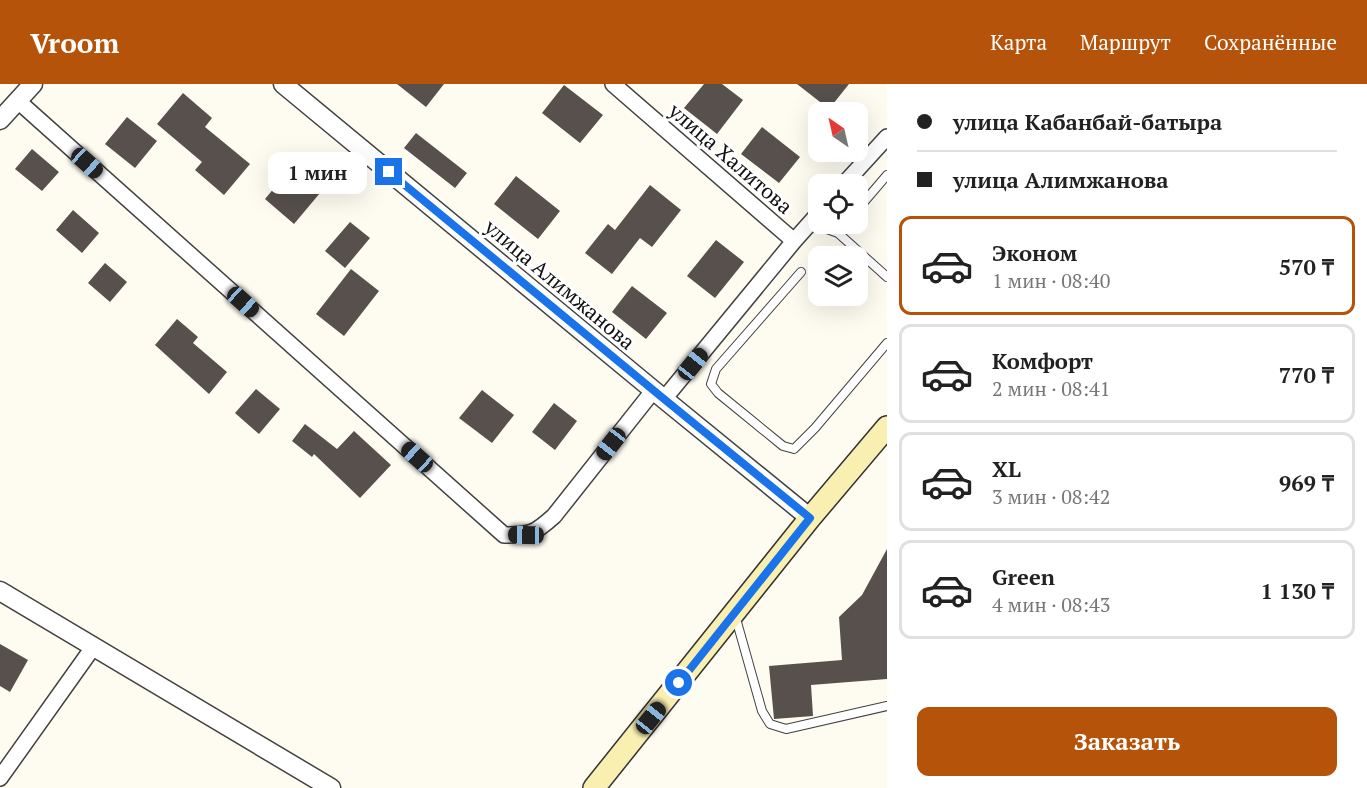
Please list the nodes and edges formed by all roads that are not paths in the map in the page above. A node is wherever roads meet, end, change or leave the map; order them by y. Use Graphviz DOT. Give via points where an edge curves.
graph roads {
  1 [pos="33,84"];
  2 [pos="283,84"];
  3 [pos="613,84"];
  4 [pos="18,101"];
  5 [pos="0,120"];
  6 [pos="887,137"];
  7 [pos="853,174"];
  8 [pos="887,175"];
  9 [pos="868,197"];
  10 [pos="808,226"];
  11 [pos="839,234"];
  12 [pos="794,241"];
  13 [pos="801,273"];
  14 [pos="887,277"];
  15 [pos="887,343"];
  16 [pos="659,395"];
  17 [pos="887,427"];
  18 [pos="810,518"];
  19 [pos="0,591"];
  20 [pos="735,614"];
  21 [pos="94,646"];
  22 [pos="887,706"];
  23 [pos="0,778"];
  24 [pos="332,788"];
  25 [pos="594,788"];
  1 -- 4 [label="street"];
  2 -- 16 [label="street, улица Алимжанова"];
  3 -- 12 [label="street, улица Халитова"];
  4 -- 5 [label="street"];
  4 -- 16 [label="street" via="504,535 526,535 540,529"];
  6 -- 7 [label="street"];
  8 -- 9 [label="lane"];
  10 -- 12 [label="street"];
  11 -- 14 [label="lane"];
  12 -- 16 [label="street"];
  13 -- 15 [label="lane" via="716,369 711,384 783,446 794,449"];
  16 -- 18 [label="street, улица Алимжанова"];
  17 -- 18 [label="main road"];
  18 -- 20 [label="main road"];
  19 -- 21 [label="street"];
  20 -- 22 [label="lane" via="762,711 770,724 786,729"];
  20 -- 25 [label="main road"];
  21 -- 23 [label="street"];
  21 -- 24 [label="street"];
}
